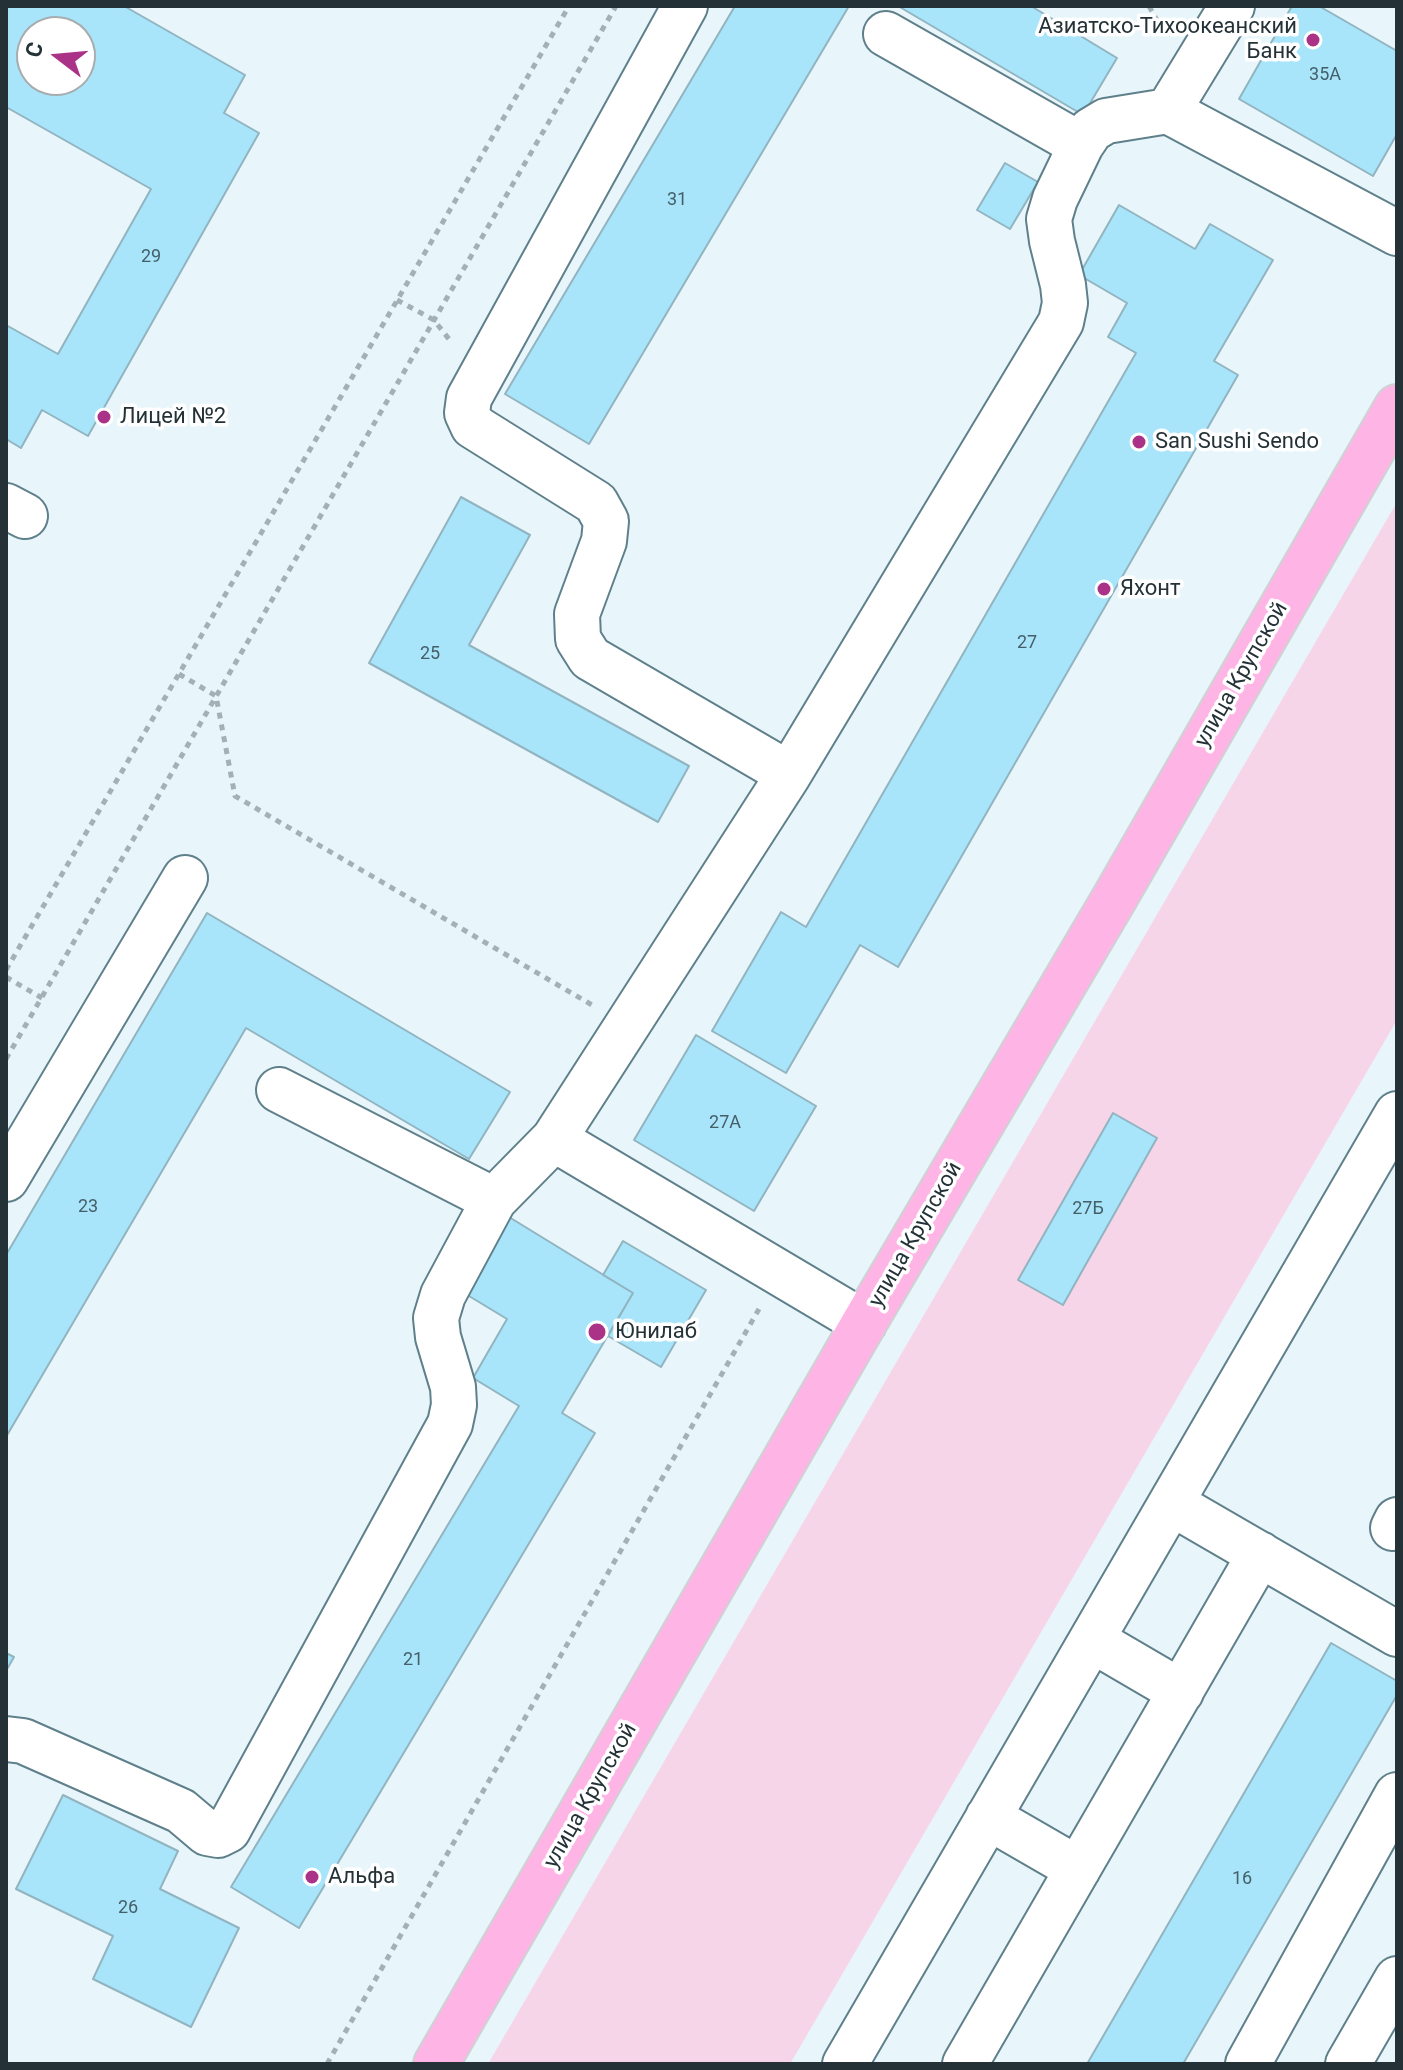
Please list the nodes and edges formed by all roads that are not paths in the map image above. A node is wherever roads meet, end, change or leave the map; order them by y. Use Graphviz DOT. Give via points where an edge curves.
graph roads {
  1 [pos="685,6"];
  2 [pos="1232,6"];
  3 [pos="886,34"];
  4 [pos="1168,111"];
  5 [pos="1081,145"];
  6 [pos="1397,233"];
  7 [pos="1397,407"];
  8 [pos="789,774"];
  9 [pos="185,878"];
  10 [pos="279,1090"];
  11 [pos="1397,1114"];
  12 [pos="554,1139"];
  13 [pos="6,1179"];
  14 [pos="494,1200"];
  15 [pos="864,1323"];
  16 [pos="1171,1503"];
  17 [pos="1260,1554"];
  18 [pos="1397,1634"];
  19 [pos="1092,1640"];
  20 [pos="1181,1692"];
  21 [pos="6,1739"];
  22 [pos="1397,1795"];
  23 [pos="988,1817"];
  24 [pos="1078,1869"];
  25 [pos="1397,1979"];
  26 [pos="436,2064"];
  27 [pos="845,2064"];
  28 [pos="965,2064"];
  29 [pos="1248,2064"];
  30 [pos="1348,2064"];
  1 -- 8 [label="street" via="479,379 467,413 473,426 596,503 606,521 604,541 577,614 578,639 590,658"];
  2 -- 4 [label="street"];
  3 -- 5 [label="street"];
  4 -- 5 [label="street" via="1106,121"];
  4 -- 6 [label="street"];
  5 -- 8 [label="street" via="1049,219 1063,285 1061,322"];
  7 -- 15 [label="main road, улица Крупской"];
  8 -- 12 [label="street"];
  9 -- 13 [label="street"];
  10 -- 14 [label="street"];
  11 -- 16 [label="street"];
  12 -- 14 [label="street"];
  12 -- 15 [label="street"];
  14 -- 21 [label="street" via="436,1318 453,1387 450,1424 228,1830 207,1833 181,1811 23,1741"];
  15 -- 26 [label="main road, улица Крупской"];
  16 -- 17 [label="street"];
  16 -- 19 [label="street"];
  17 -- 18 [label="street"];
  17 -- 20 [label="street"];
  19 -- 20 [label="street"];
  19 -- 23 [label="street"];
  20 -- 24 [label="street"];
  22 -- 29 [label="street"];
  23 -- 24 [label="street"];
  23 -- 27 [label="street"];
  24 -- 28 [label="street"];
  25 -- 30 [label="street"];
}
